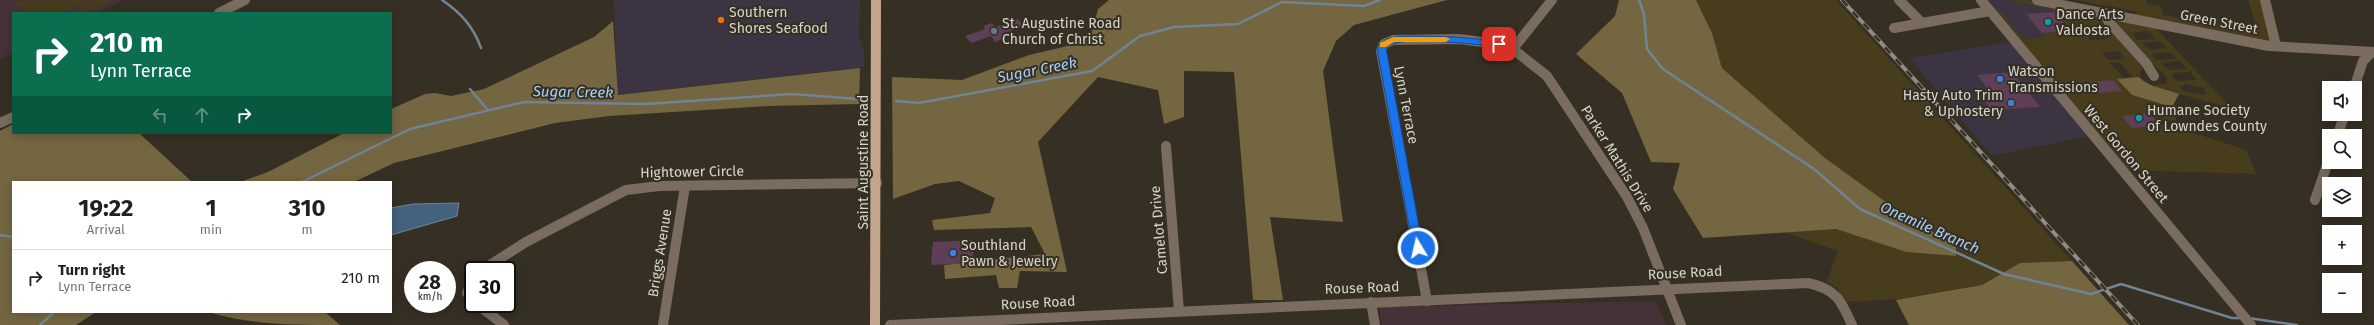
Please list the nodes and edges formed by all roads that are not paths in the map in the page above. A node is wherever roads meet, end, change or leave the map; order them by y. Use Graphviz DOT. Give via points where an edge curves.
graph roads {
  1 [pos="245,0"];
  2 [pos="876,0"];
  3 [pos="1552,0"];
  4 [pos="1899,0"];
  5 [pos="1981,0"];
  6 [pos="2037,0"];
  7 [pos="2264,0"];
  8 [pos="1990,11"];
  9 [pos="221,12"];
  10 [pos="2105,14"];
  11 [pos="1922,23"];
  12 [pos="1894,28"];
  13 [pos="2276,46"];
  14 [pos="1512,50"];
  15 [pos="2373,52"];
  16 [pos="2154,76"];
  17 [pos="2356,81"];
  18 [pos="12,117"];
  19 [pos="0,123"];
  20 [pos="1166,146"];
  21 [pos="2326,169"];
  22 [pos="877,183"];
  23 [pos="684,186"];
  24 [pos="2315,200"];
  25 [pos="496,261"];
  26 [pos="1667,290"];
  27 [pos="1427,301"];
  28 [pos="1371,302"];
  29 [pos="1179,311"];
  30 [pos="489,313"];
  31 [pos="504,325"];
  32 [pos="663,325"];
  33 [pos="875,325"];
  34 [pos="890,325"];
  35 [pos="1376,325"];
  36 [pos="1681,325"];
  37 [pos="1852,325"];
  38 [pos="2251,325"];
  1 -- 9 [label="street"];
  2 -- 22 [label="main road, Saint Augustine Road"];
  3 -- 14 [label="street"];
  4 -- 11 [label="street"];
  5 -- 8 [label="street, West Gordon Street"];
  6 -- 10 [label="street, Green Street"];
  7 -- 13 [label="street"];
  8 -- 11 [label="street"];
  8 -- 38 [label="street, West Gordon Street"];
  10 -- 13 [label="street, Green Street"];
  10 -- 16 [label="street"];
  11 -- 12 [label="street"];
  13 -- 15 [label="street, Green Street"];
  14 -- 26 [label="street, Parker Mathis Drive" via="1533,64 1558,91 1643,228"];
  14 -- 27 [label="street, Lynn Terrace" via="1499,44 1455,40 1393,40 1386,42 1382,48"];
  15 -- 17 [label="street" via="2363,61"];
  18 -- 19 [label="street"];
  20 -- 29 [label="street, Camelot Drive"];
  21 -- 24 [label="street"];
  22 -- 23 [label="street, Hightower Circle"];
  22 -- 33 [label="main road, Saint Augustine Road"];
  23 -- 25 [label="street, Hightower Circle" via="626,190 526,242"];
  23 -- 32 [label="street, Briggs Avenue"];
  26 -- 27 [label="street, Rouse Road"];
  26 -- 36 [label="street, Parker Mathis Drive"];
  26 -- 37 [label="street, Rouse Road" via="1808,283 1825,286 1838,296"];
  27 -- 28 [label="street, Rouse Road"];
  28 -- 29 [label="street, Rouse Road"];
  28 -- 35 [label="street"];
  29 -- 34 [label="street, Rouse Road"];
  30 -- 31 [label="street"];
}
